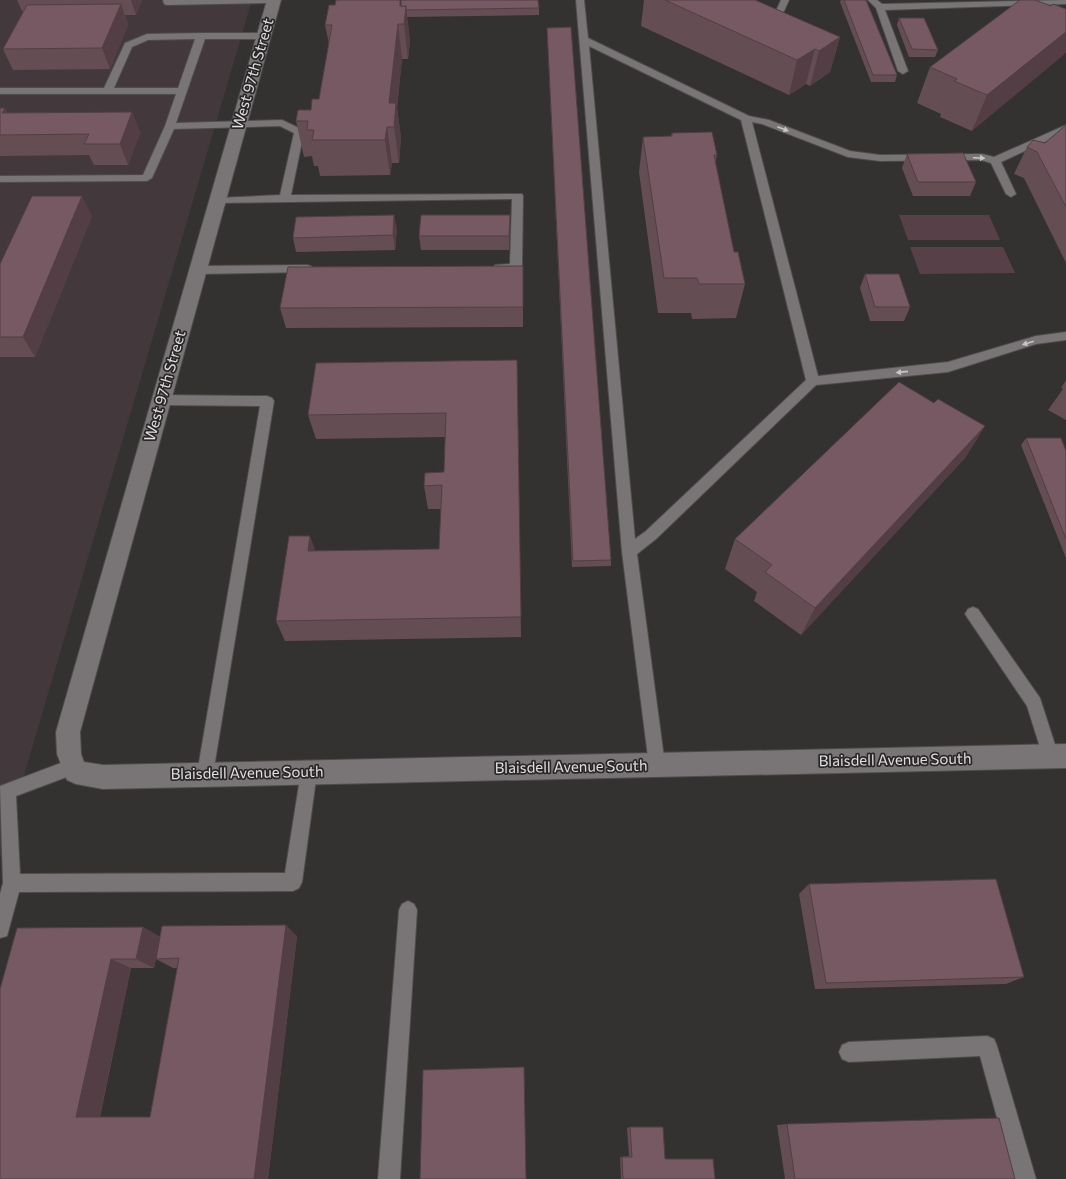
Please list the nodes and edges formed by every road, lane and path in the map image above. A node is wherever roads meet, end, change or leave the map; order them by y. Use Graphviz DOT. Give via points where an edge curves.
graph roads {
  1 [pos="167,0"];
  2 [pos="266,0"];
  3 [pos="274,0"];
  4 [pos="580,0"];
  5 [pos="784,0"];
  6 [pos="872,0"];
  7 [pos="1066,1"];
  8 [pos="880,7"];
  9 [pos="780,11"];
  10 [pos="201,36"];
  11 [pos="263,36"];
  12 [pos="584,40"];
  13 [pos="903,71"];
  14 [pos="0,91"];
  15 [pos="108,91"];
  16 [pos="182,91"];
  17 [pos="746,118"];
  18 [pos="239,124"];
  19 [pos="170,126"];
  20 [pos="1066,128"];
  21 [pos="995,160"];
  22 [pos="0,179"];
  23 [pos="1011,194"];
  24 [pos="285,198"];
  25 [pos="217,201"];
  26 [pos="485,268"];
  27 [pos="320,269"];
  28 [pos="198,270"];
  29 [pos="1066,336"];
  30 [pos="813,381"];
  31 [pos="161,400"];
  32 [pos="629,552"];
  33 [pos="973,614"];
  34 [pos="1059,757"];
  35 [pos="657,765"];
  36 [pos="75,769"];
  37 [pos="309,772"];
  38 [pos="205,774"];
  39 [pos="4,793"];
  40 [pos="12,883"];
  41 [pos="408,910"];
  42 [pos="0,929"];
  43 [pos="849,1052"];
  44 [pos="389,1179"];
  45 [pos="1025,1179"];
  1 -- 2 [label="lane"];
  3 -- 11 [label="street, West 97th Street"];
  4 -- 12 [label="lane"];
  5 -- 9 [label="lane"];
  6 -- 8 [label="lane"];
  7 -- 8 [label="lane"];
  8 -- 13 [label="lane"];
  10 -- 11 [label="lane"];
  10 -- 15 [label="lane" via="147,37 128,45"];
  10 -- 16 [label="lane"];
  11 -- 18 [label="street, West 97th Street"];
  12 -- 17 [label="lane"];
  12 -- 32 [label="lane"];
  14 -- 15 [label="lane"];
  15 -- 16 [label="lane"];
  16 -- 19 [label="lane"];
  17 -- 21 [label="lane, one-way" via="765,122 848,154 982,157"];
  17 -- 30 [label="lane"];
  18 -- 19 [label="lane"];
  18 -- 24 [label="lane" via="282,123 298,132"];
  18 -- 25 [label="street, West 97th Street"];
  19 -- 22 [label="lane" via="147,178"];
  20 -- 21 [label="lane"];
  21 -- 23 [label="lane"];
  24 -- 25 [label="lane"];
  24 -- 26 [label="lane" via="518,196 516,268"];
  25 -- 28 [label="street, West 97th Street"];
  27 -- 28 [label="lane"];
  28 -- 31 [label="street, West 97th Street"];
  29 -- 30 [label="lane, one-way" via="1036,340 948,367"];
  30 -- 32 [label="lane" via="651,535"];
  31 -- 36 [label="street, West 97th Street" via="68,732 69,754"];
  31 -- 38 [label="lane" via="266,401"];
  32 -- 35 [label="lane"];
  33 -- 34 [label="lane" via="1034,703"];
  34 -- 35 [label="street, Blaisdell Avenue South"];
  35 -- 37 [label="street, Blaisdell Avenue South"];
  36 -- 38 [label="street, Blaisdell Avenue South" via="103,777"];
  36 -- 39 [label="lane"];
  37 -- 38 [label="street, Blaisdell Avenue South"];
  37 -- 40 [label="lane" via="293,882"];
  39 -- 40 [label="lane"];
  40 -- 42 [label="lane"];
  41 -- 44 [label="lane"];
  43 -- 45 [label="lane" via="987,1046"];
}
